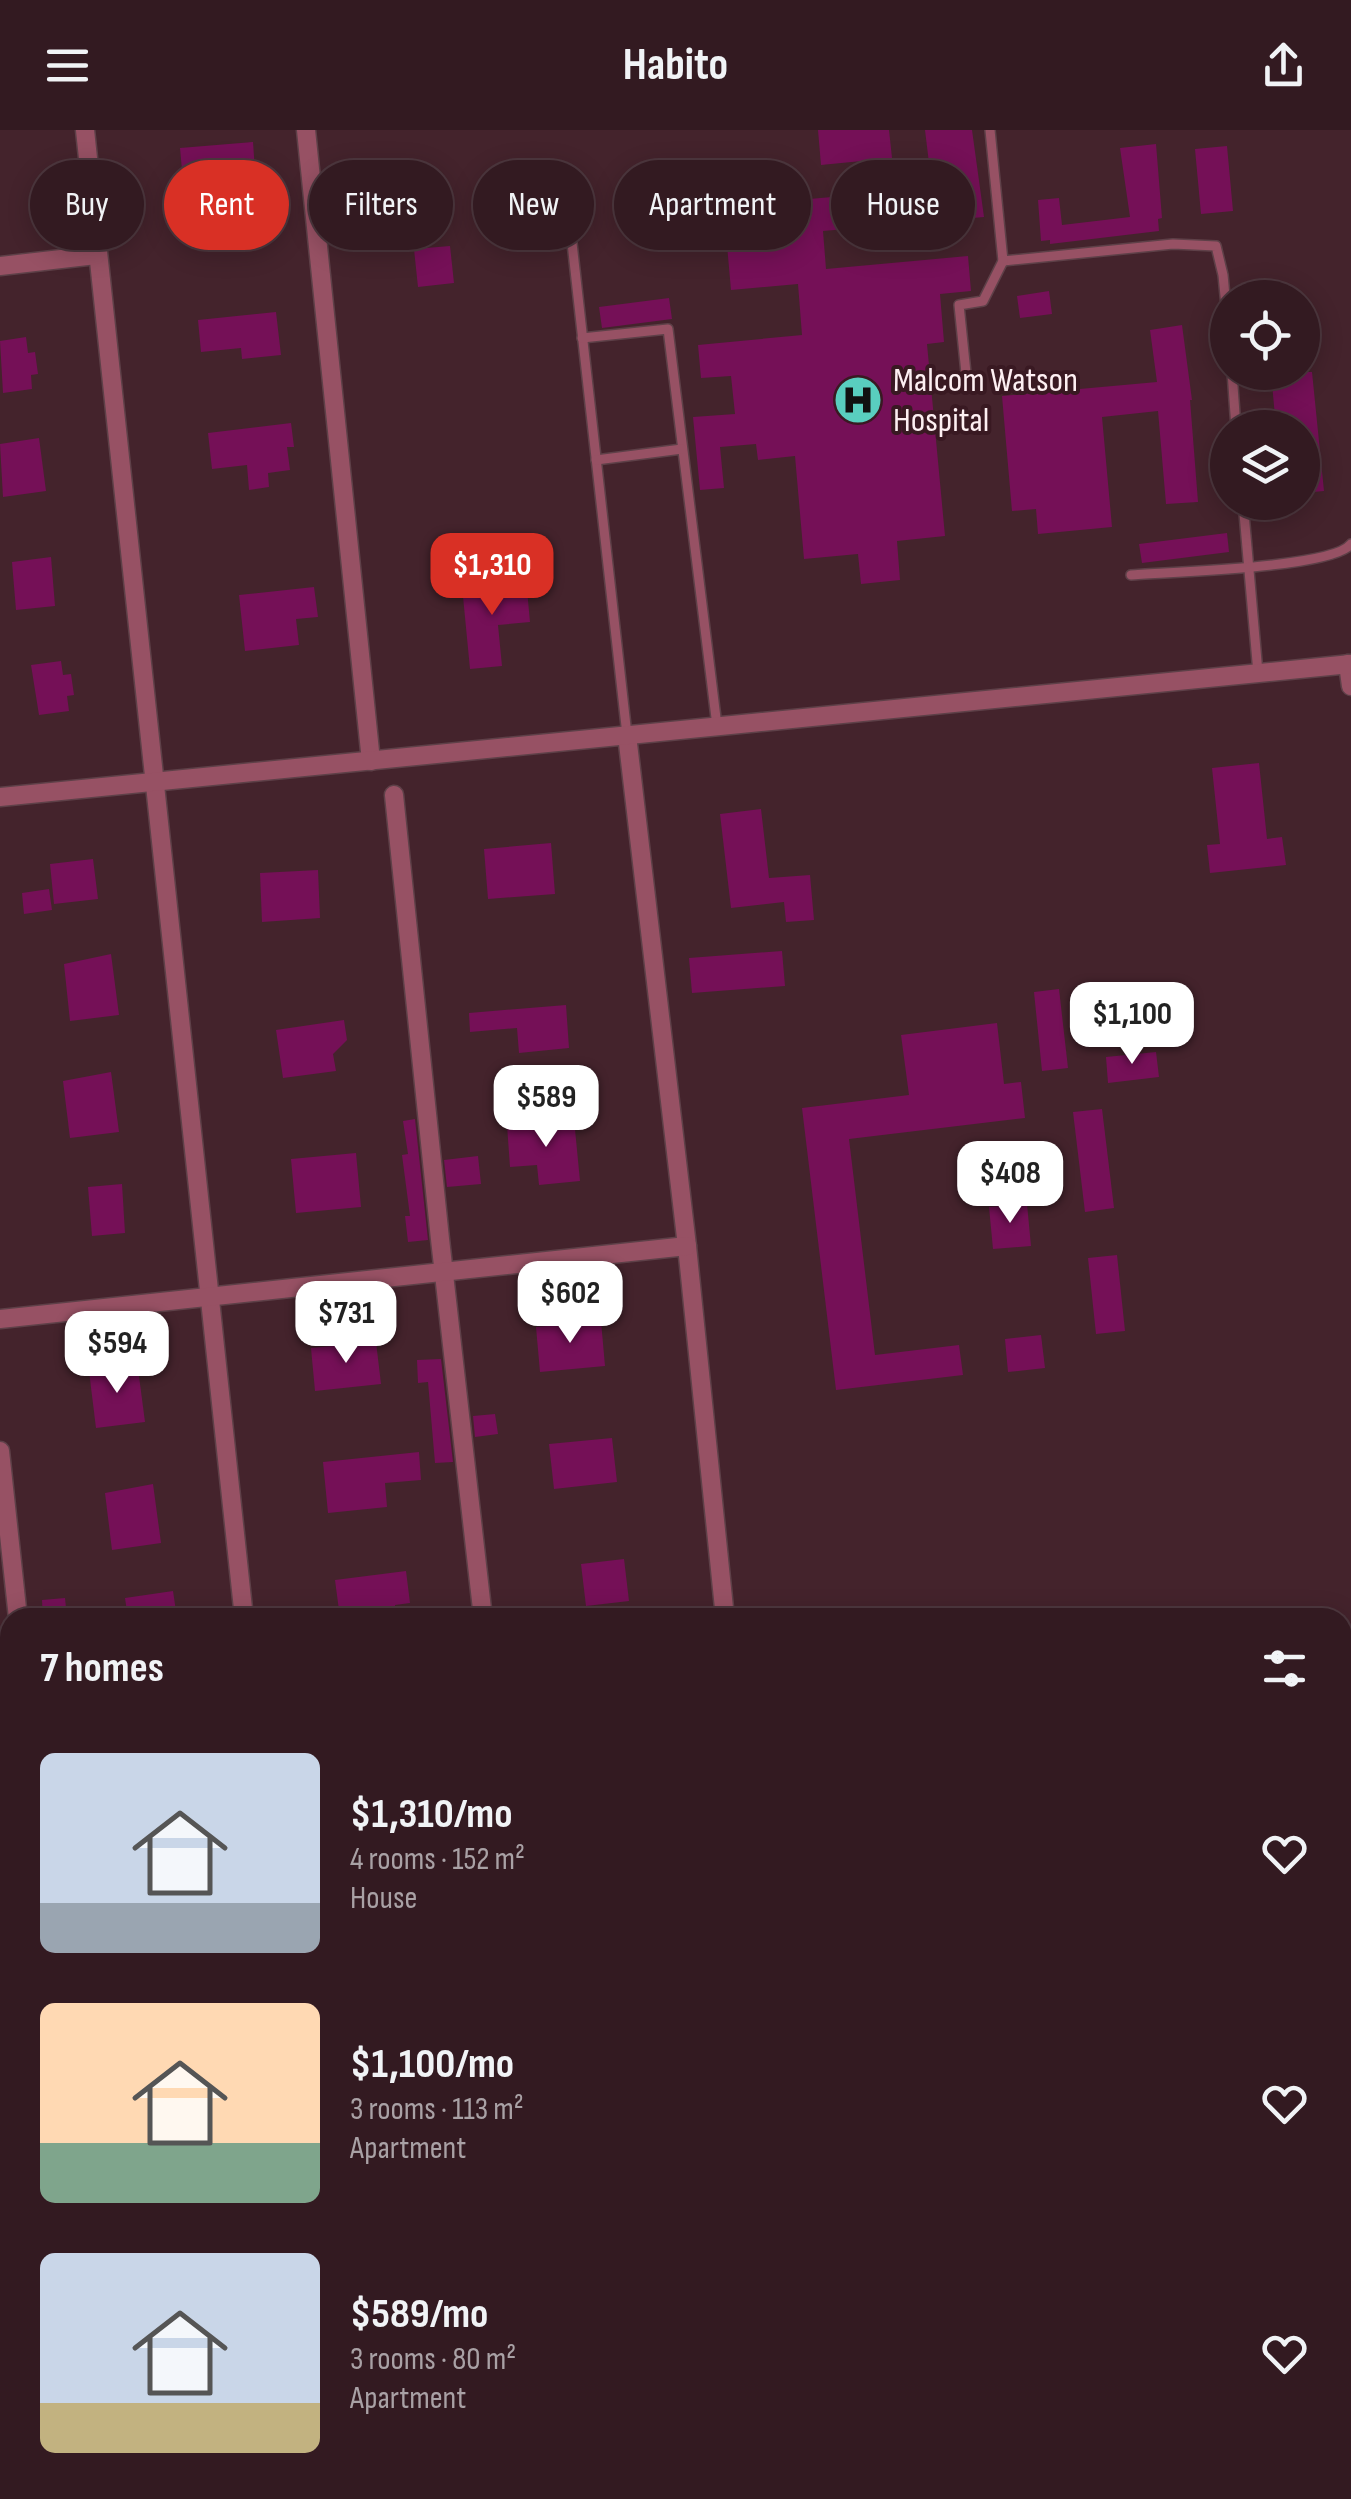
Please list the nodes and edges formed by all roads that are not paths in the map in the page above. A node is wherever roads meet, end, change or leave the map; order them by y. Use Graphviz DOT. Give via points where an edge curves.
graph roads {
  1 [pos="85,130"];
  2 [pos="306,130"];
  3 [pos="990,130"];
  4 [pos="573,250"];
  5 [pos="96,254"];
  6 [pos="1003,261"];
  7 [pos="0,266"];
  8 [pos="1224,280"];
  9 [pos="582,338"];
  10 [pos="966,373"];
  11 [pos="682,449"];
  12 [pos="596,460"];
  13 [pos="1245,520"];
  14 [pos="1351,544"];
  15 [pos="1249,566"];
  16 [pos="1132,574"];
  17 [pos="1350,664"];
  18 [pos="1258,673"];
  19 [pos="1351,686"];
  20 [pos="717,726"];
  21 [pos="627,735"];
  22 [pos="371,761"];
  23 [pos="152,782"];
  24 [pos="394,796"];
  25 [pos="0,797"];
  26 [pos="687,1246"];
  27 [pos="446,1272"];
  28 [pos="210,1298"];
  29 [pos="0,1319"];
  30 [pos="0,1450"];
  31 [pos="17,1608"];
  32 [pos="243,1608"];
  33 [pos="483,1608"];
  34 [pos="725,1608"];
  1 -- 5 [label="street"];
  2 -- 22 [label="street"];
  3 -- 6 [label="lane"];
  4 -- 9 [label="lane"];
  5 -- 7 [label="street"];
  5 -- 23 [label="street"];
  6 -- 8 [label="lane" via="1173,244 1216,246"];
  6 -- 10 [label="lane" via="983,301 959,306"];
  9 -- 11 [label="lane" via="668,328"];
  9 -- 12 [label="lane"];
  11 -- 12 [label="lane"];
  11 -- 20 [label="lane"];
  12 -- 21 [label="lane"];
  13 -- 15 [label="lane"];
  14 -- 15 [label="lane" via="1303,562"];
  15 -- 16 [label="lane"];
  15 -- 18 [label="lane"];
  17 -- 18 [label="street"];
  17 -- 19 [label="street"];
  18 -- 20 [label="street"];
  20 -- 21 [label="street"];
  21 -- 22 [label="street"];
  21 -- 26 [label="street"];
  22 -- 23 [label="street"];
  23 -- 25 [label="street"];
  23 -- 28 [label="street"];
  24 -- 27 [label="street"];
  26 -- 27 [label="street"];
  26 -- 34 [label="street"];
  27 -- 28 [label="street"];
  27 -- 33 [label="street"];
  28 -- 29 [label="street"];
  28 -- 32 [label="street"];
  30 -- 31 [label="street"];
}
